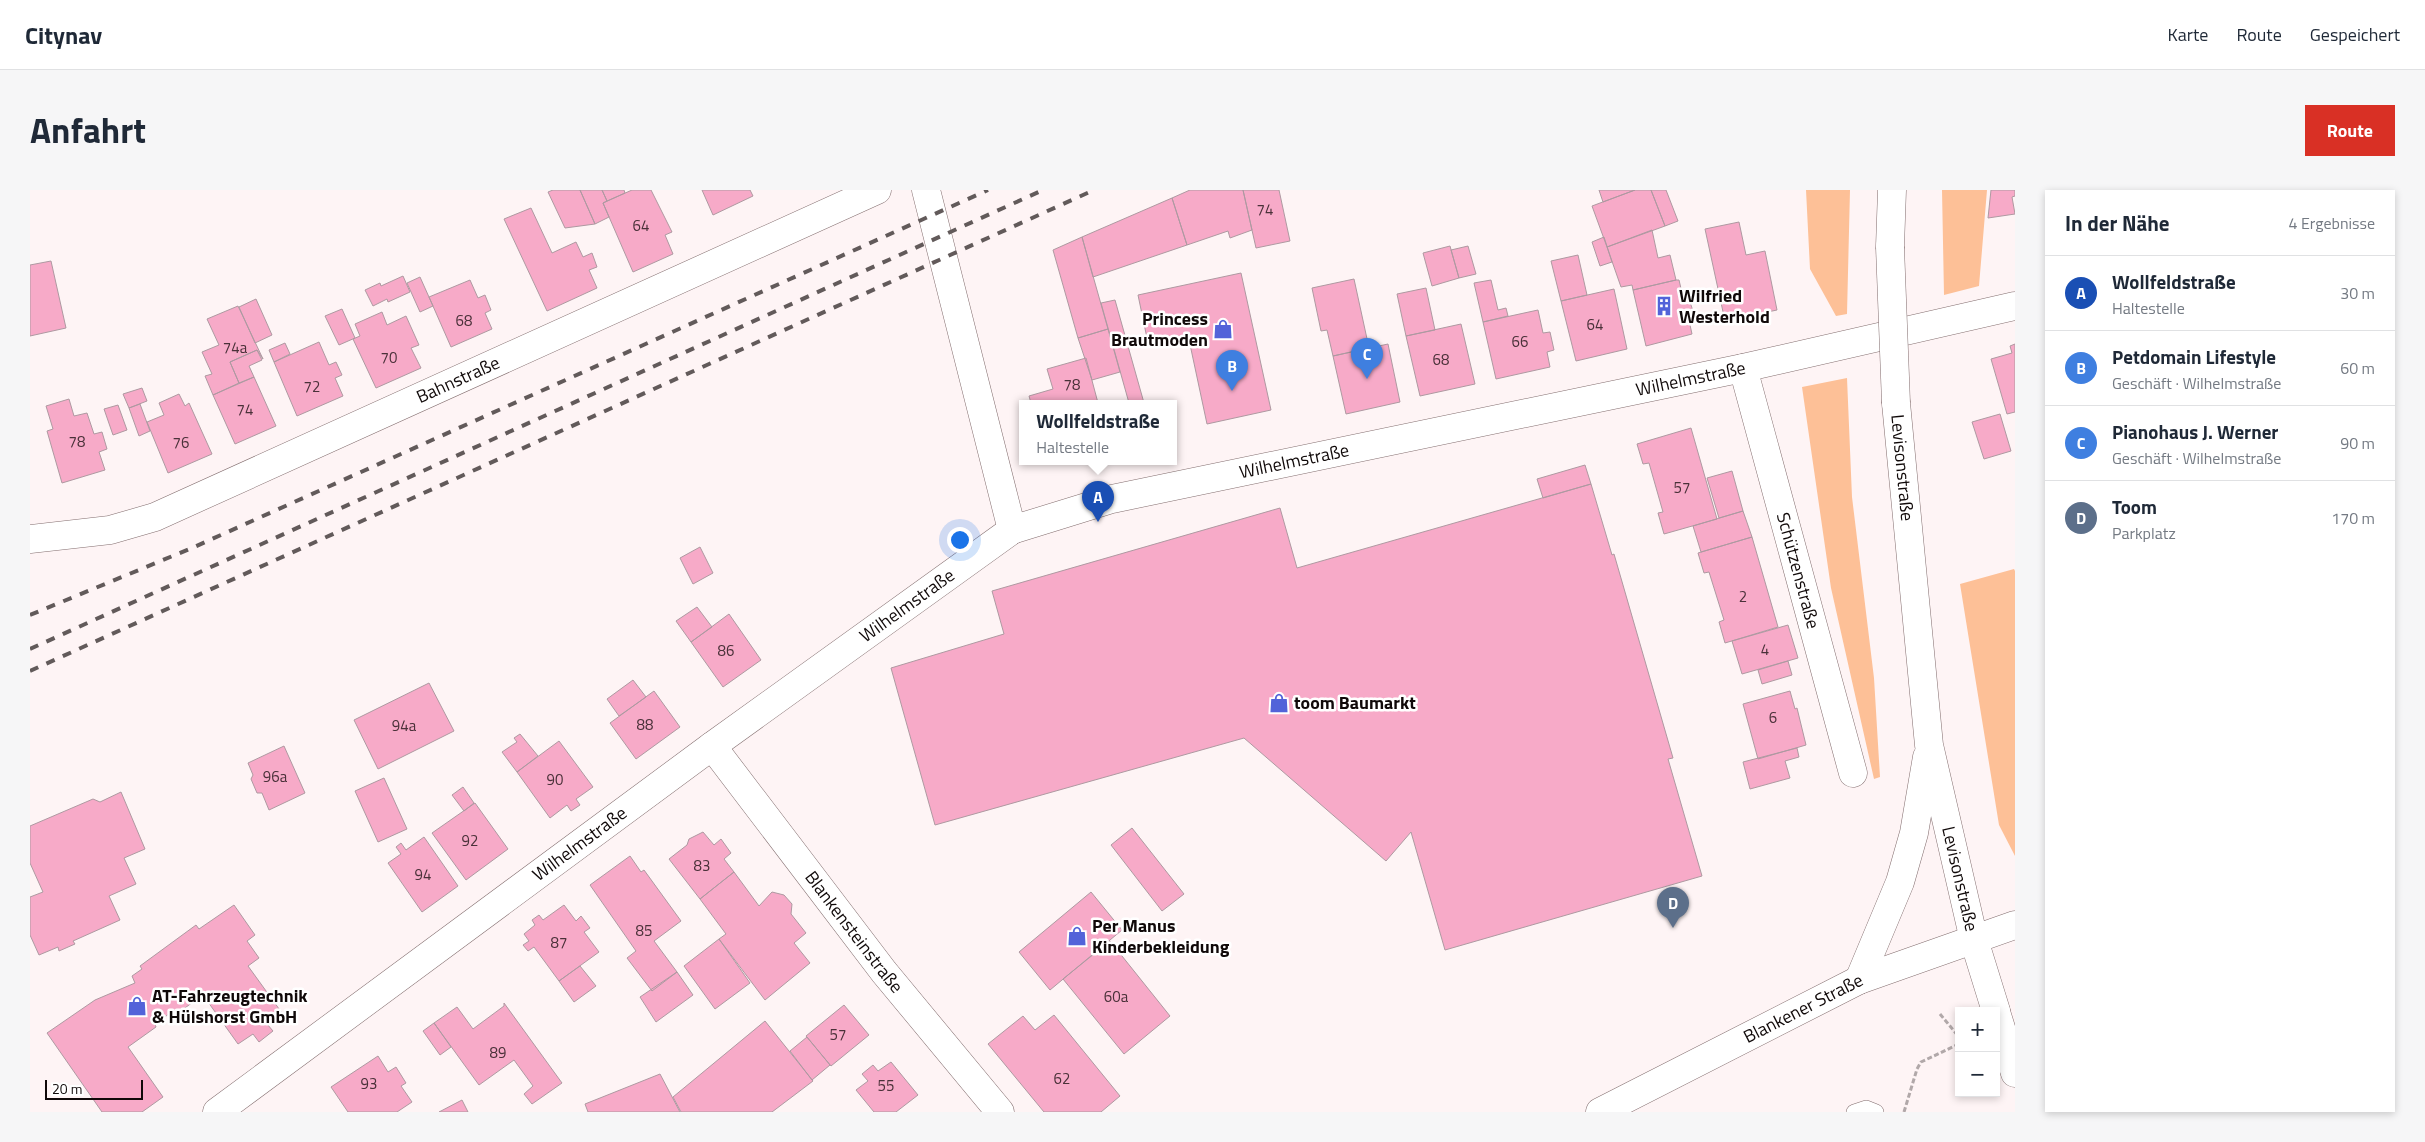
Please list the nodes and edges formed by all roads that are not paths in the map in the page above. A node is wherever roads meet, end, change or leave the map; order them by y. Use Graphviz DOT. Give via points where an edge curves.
graph roads {
  1 [pos="877,190"];
  2 [pos="926,190"];
  3 [pos="1892,190"];
  4 [pos="2015,306"];
  5 [pos="1743,368"];
  6 [pos="1012,530"];
  7 [pos="30,539"];
  8 [pos="1929,745"];
  9 [pos="712,746"];
  10 [pos="1854,773"];
  11 [pos="2015,925"];
  12 [pos="1974,940"];
  13 [pos="1859,980"];
  14 [pos="1995,1007"];
  15 [pos="2000,1024"];
  16 [pos="2015,1073"];
  17 [pos="217,1112"];
  18 [pos="1000,1112"];
  19 [pos="1600,1112"];
  20 [pos="1854,1112"];
  21 [pos="1876,1112"];
  1 -- 7 [label="street, Bahnstraße" via="154,516 110,530"];
  2 -- 6 [label="street"];
  3 -- 8 [label="street, Levisonstraße, bridge" via="1890,247 1896,404"];
  4 -- 5 [label="street, Wilhelmstraße"];
  5 -- 6 [label="street, Wilhelmstraße" via="1112,499"];
  5 -- 10 [label="street, Schützenstraße"];
  6 -- 9 [label="street, Wilhelmstraße"];
  8 -- 12 [label="street, Levisonstraße"];
  8 -- 13 [label="street, Levisonstraße" via="1914,833 1900,882"];
  9 -- 17 [label="street, Wilhelmstraße"];
  9 -- 18 [label="street, Blankensteinstraße" via="884,972"];
  11 -- 12 [label="street, Blankener Straße"];
  12 -- 13 [label="street, Blankener Straße"];
  12 -- 14 [label="street, Levisonstraße"];
  13 -- 19 [label="street, Blankener Straße"];
  15 -- 16 [label="street, Levisonstraße"];
  20 -- 21 [label="lane" via="1866,1108"];
}
